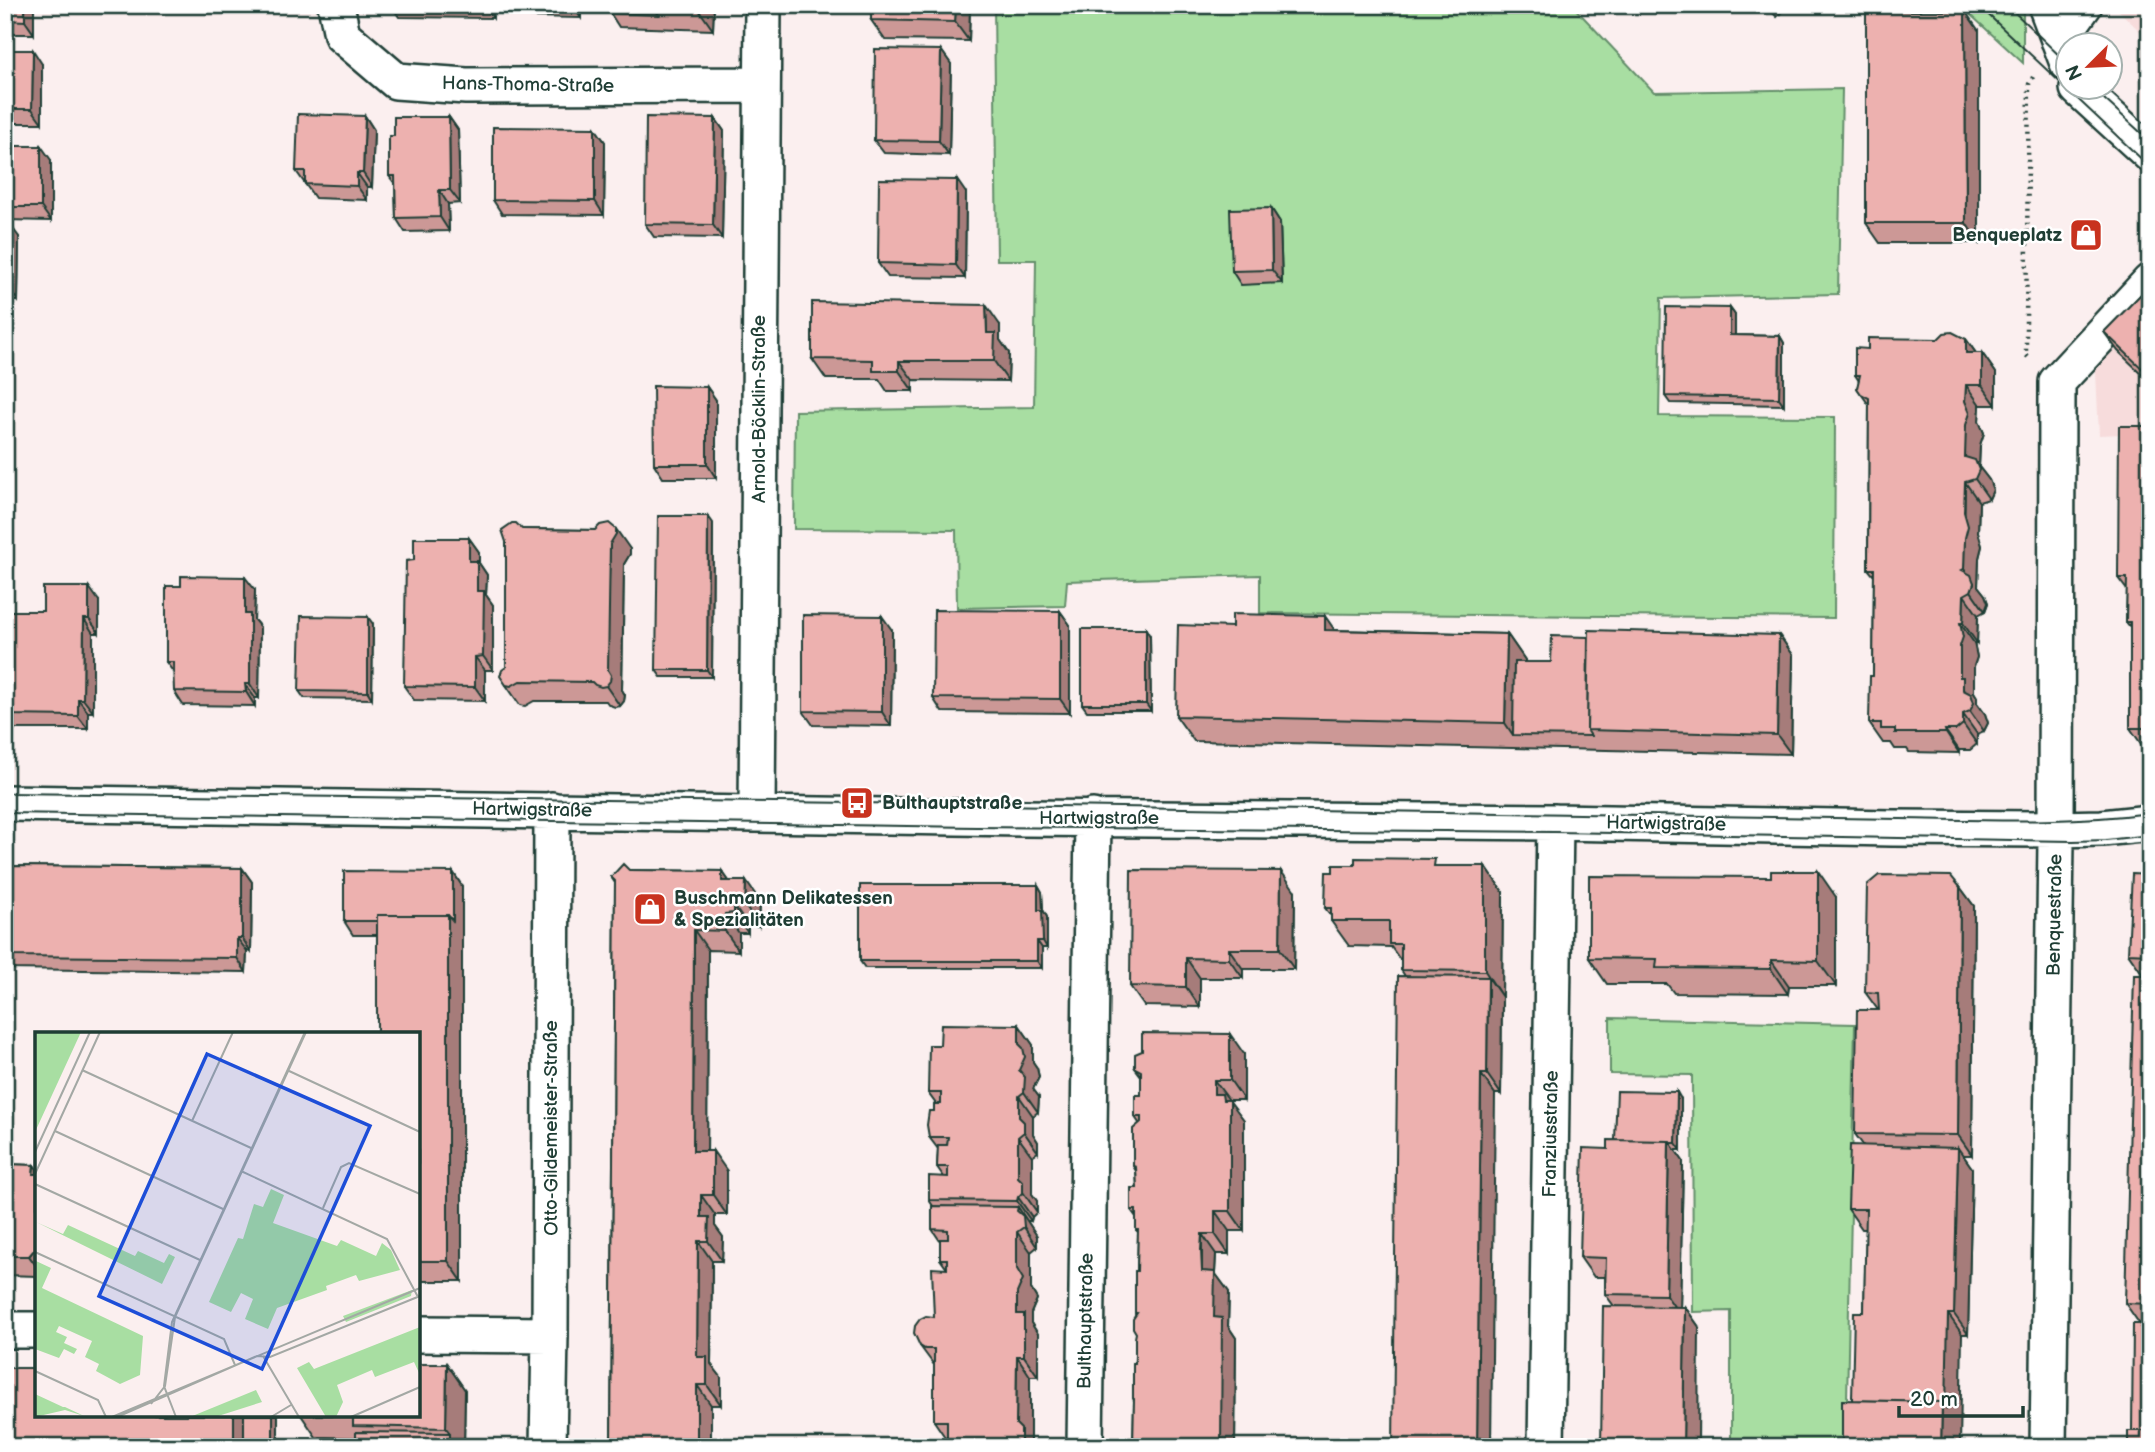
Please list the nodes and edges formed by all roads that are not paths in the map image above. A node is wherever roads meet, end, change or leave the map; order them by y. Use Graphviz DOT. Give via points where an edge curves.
graph roads {
  1 [pos="336,5"];
  2 [pos="763,5"];
  3 [pos="2046,5"];
  4 [pos="2084,5"];
  5 [pos="2056,32"];
  6 [pos="2072,32"];
  7 [pos="762,85"];
  8 [pos="2093,102"];
  9 [pos="2150,154"];
  10 [pos="2150,282"];
  11 [pos="5,803"];
  12 [pos="552,810"];
  13 [pos="757,813"];
  14 [pos="1093,817"];
  15 [pos="1555,822"];
  16 [pos="2150,823"];
  17 [pos="2056,829"];
  18 [pos="5,1330"];
  19 [pos="35,1330"];
  20 [pos="420,1334"];
  21 [pos="550,1335"];
  22 [pos="548,1447"];
  23 [pos="1084,1447"];
  24 [pos="1546,1447"];
  25 [pos="2048,1447"];
  1 -- 7 [label="street, Hans-Thoma-Straße" via="342,35 396,82"];
  2 -- 7 [label="street, Arnold-Böcklin-Straße"];
  3 -- 5 [label="street"];
  4 -- 6 [label="street"];
  7 -- 13 [label="street, Arnold-Böcklin-Straße"];
  8 -- 9 [label="street"];
  10 -- 17 [label="street, Benquestraße" via="2057,382"];
  11 -- 12 [label="street, Hartwigstraße"];
  12 -- 13 [label="street, Hartwigstraße"];
  12 -- 21 [label="street, Otto-Gildemeister-Straße"];
  13 -- 14 [label="street, Hartwigstraße"];
  14 -- 15 [label="street, Hartwigstraße"];
  14 -- 23 [label="street, Bulthauptstraße"];
  15 -- 17 [label="street, Hartwigstraße"];
  15 -- 24 [label="street, Franziusstraße"];
  16 -- 17 [label="street, Hartwigstraße"];
  17 -- 25 [label="street, Benquestraße"];
  18 -- 19 [label="street"];
  20 -- 21 [label="street"];
  21 -- 22 [label="street, Otto-Gildemeister-Straße"];
}
